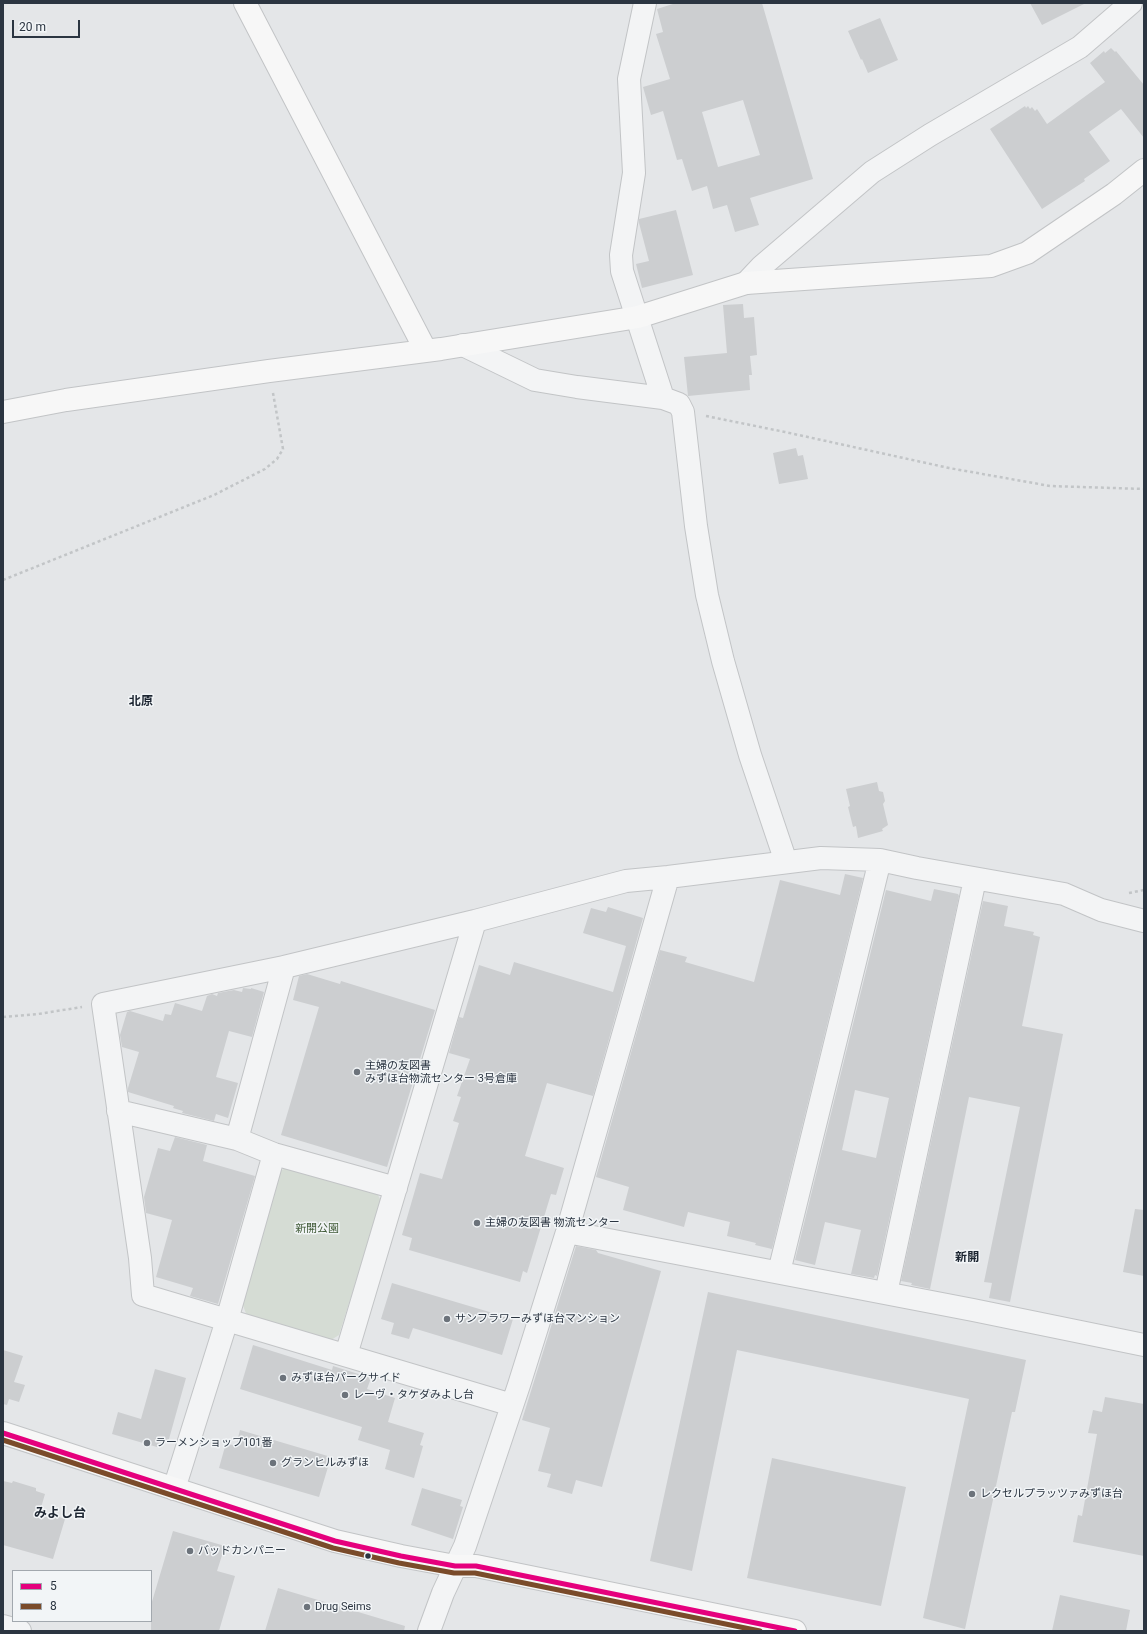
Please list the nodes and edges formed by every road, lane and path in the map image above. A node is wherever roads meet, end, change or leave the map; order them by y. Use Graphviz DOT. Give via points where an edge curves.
graph roads {
  1 [pos="245,3"];
  2 [pos="645,3"];
  3 [pos="1131,3"];
  4 [pos="1140,3"];
  5 [pos="1144,7"];
  6 [pos="1144,170"];
  7 [pos="746,283"];
  8 [pos="638,317"];
  9 [pos="462,345"];
  10 [pos="426,351"];
  11 [pos="269,371"];
  12 [pos="663,398"];
  13 [pos="3,412"];
  14 [pos="684,412"];
  15 [pos="1144,489"];
  16 [pos="3,580"];
  17 [pos="880,860"];
  18 [pos="786,862"];
  19 [pos="668,877"];
  20 [pos="975,879"];
  21 [pos="475,921"];
  22 [pos="1144,921"];
  23 [pos="284,967"];
  24 [pos="103,1004"];
  25 [pos="3,1017"];
  26 [pos="118,1111"];
  27 [pos="237,1139"];
  28 [pos="274,1154"];
  29 [pos="396,1188"];
  30 [pos="567,1232"];
  31 [pos="779,1272"];
  32 [pos="886,1293"];
  33 [pos="226,1320"];
  34 [pos="1144,1345"];
  35 [pos="346,1355"];
  36 [pos="512,1405"];
  37 [pos="3,1433"];
  38 [pos="174,1488"];
  39 [pos="455,1566"];
  40 [pos="3,1626"];
  41 [pos="20,1631"];
  42 [pos="429,1631"];
  43 [pos="795,1631"];
  1 -- 10 [label="street"];
  2 -- 8 [label="street" via="629,79 634,173 621,255 622,271"];
  3 -- 7 [label="street" via="1080,47 872,172 762,266"];
  4 -- 5 [label="street"];
  6 -- 7 [label="street" via="1114,194 1027,253 991,266"];
  7 -- 8 [label="street"];
  8 -- 9 [label="street"];
  8 -- 12 [label="street"];
  9 -- 10 [label="street"];
  9 -- 12 [label="street" via="535,380 577,388"];
  10 -- 11 [label="street"];
  11 -- 13 [label="street" via="66,400"];
  11 -- 16 [label="path" via="283,449 277,460 266,469 214,495"];
  12 -- 14 [label="street" via="679,404"];
  14 -- 15 [label="path" via="1035,484"];
  14 -- 18 [label="street" via="696,526 707,595 750,755"];
  17 -- 18 [label="street" via="822,858"];
  17 -- 20 [label="street"];
  17 -- 31 [label="street"];
  18 -- 19 [label="street"];
  19 -- 21 [label="street" via="626,881"];
  19 -- 30 [label="street"];
  20 -- 22 [label="street" via="1064,894 1101,910"];
  20 -- 32 [label="street"];
  21 -- 23 [label="street"];
  21 -- 29 [label="street"];
  23 -- 24 [label="street"];
  23 -- 27 [label="street"];
  24 -- 25 [label="path"];
  24 -- 26 [label="street"];
  26 -- 27 [label="street"];
  26 -- 33 [label="street" via="140,1258 143,1295"];
  27 -- 28 [label="street"];
  28 -- 29 [label="street"];
  28 -- 33 [label="street"];
  29 -- 35 [label="street"];
  30 -- 31 [label="street"];
  30 -- 36 [label="street"];
  31 -- 32 [label="street"];
  32 -- 34 [label="street"];
  33 -- 35 [label="street"];
  33 -- 38 [label="street"];
  35 -- 36 [label="street"];
  36 -- 39 [label="street" via="469,1535"];
  37 -- 38 [label="street"];
  38 -- 39 [label="street" via="335,1540"];
  39 -- 42 [label="street"];
  39 -- 43 [label="street" via="476,1566"];
  40 -- 41 [label="street"];
}
